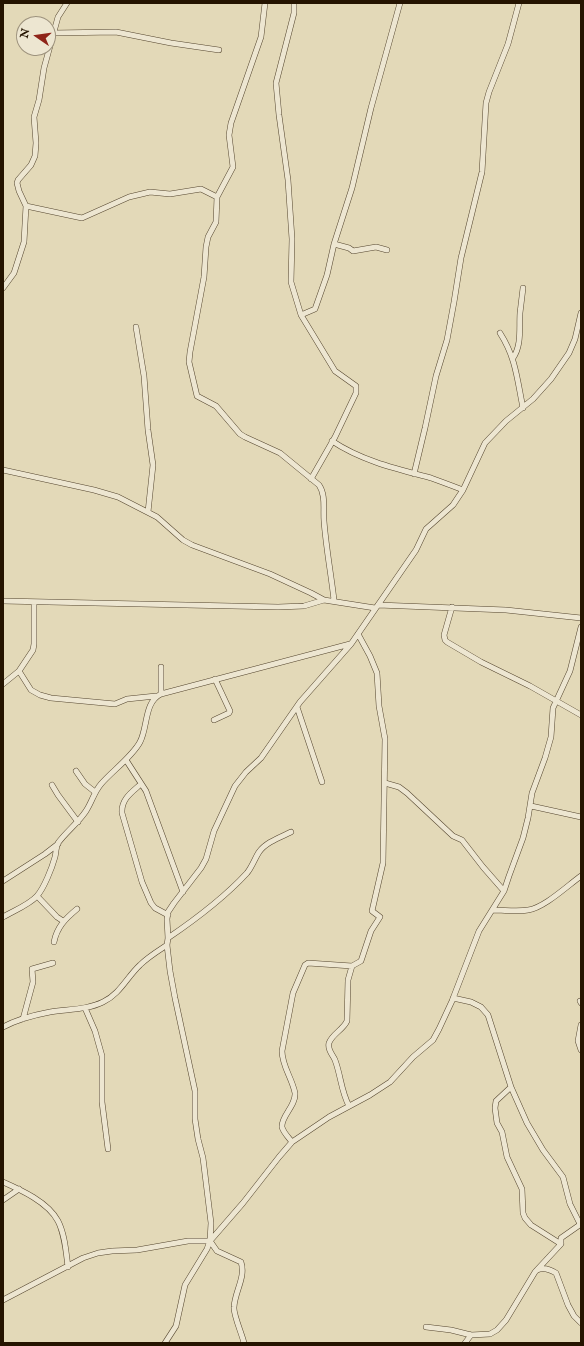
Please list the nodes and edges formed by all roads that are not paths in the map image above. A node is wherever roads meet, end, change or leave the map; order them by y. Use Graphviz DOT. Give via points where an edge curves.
graph roads {
  1 [pos="66,3"];
  2 [pos="265,3"];
  3 [pos="294,3"];
  4 [pos="400,3"];
  5 [pos="519,3"];
  6 [pos="56,23"];
  7 [pos="56,33"];
  8 [pos="219,50"];
  9 [pos="47,56"];
  10 [pos="217,197"];
  11 [pos="26,206"];
  12 [pos="334,244"];
  13 [pos="387,250"];
  14 [pos="3,288"];
  15 [pos="523,288"];
  16 [pos="581,313"];
  17 [pos="301,315"];
  18 [pos="136,327"];
  19 [pos="500,334"];
  20 [pos="513,358"];
  21 [pos="523,408"];
  22 [pos="332,441"];
  23 [pos="3,470"];
  24 [pos="414,474"];
  25 [pos="311,479"];
  26 [pos="463,490"];
  27 [pos="148,512"];
  28 [pos="324,600"];
  29 [pos="334,600"];
  30 [pos="3,601"];
  31 [pos="34,602"];
  32 [pos="376,607"];
  33 [pos="452,607"];
  34 [pos="581,618"];
  35 [pos="581,627"];
  36 [pos="358,634"];
  37 [pos="351,644"];
  38 [pos="161,667"];
  39 [pos="19,671"];
  40 [pos="215,679"];
  41 [pos="3,684"];
  42 [pos="159,695"];
  43 [pos="558,701"];
  44 [pos="296,707"];
  45 [pos="581,715"];
  46 [pos="214,720"];
  47 [pos="126,760"];
  48 [pos="76,771"];
  49 [pos="322,782"];
  50 [pos="385,783"];
  51 [pos="141,784"];
  52 [pos="52,785"];
  53 [pos="95,792"];
  54 [pos="531,806"];
  55 [pos="581,817"];
  56 [pos="78,822"];
  57 [pos="291,832"];
  58 [pos="58,844"];
  59 [pos="581,876"];
  60 [pos="3,881"];
  61 [pos="504,891"];
  62 [pos="183,892"];
  63 [pos="36,896"];
  64 [pos="76,909"];
  65 [pos="493,910"];
  66 [pos="168,915"];
  67 [pos="3,917"];
  68 [pos="63,921"];
  69 [pos="168,938"];
  70 [pos="54,942"];
  71 [pos="167,945"];
  72 [pos="53,963"];
  73 [pos="352,966"];
  74 [pos="453,998"];
  75 [pos="85,1008"];
  76 [pos="24,1019"];
  77 [pos="581,1025"];
  78 [pos="3,1027"];
  79 [pos="581,1050"];
  80 [pos="511,1087"];
  81 [pos="349,1106"];
  82 [pos="292,1142"];
  83 [pos="108,1149"];
  84 [pos="3,1182"];
  85 [pos="19,1189"];
  86 [pos="3,1200"];
  87 [pos="580,1224"];
  88 [pos="210,1240"];
  89 [pos="561,1244"];
  90 [pos="68,1267"];
  91 [pos="535,1272"];
  92 [pos="3,1300"];
  93 [pos="581,1323"];
  94 [pos="426,1327"];
  95 [pos="471,1335"];
  96 [pos="165,1343"];
  97 [pos="244,1343"];
  98 [pos="465,1343"];
  1 -- 6 [label="street"];
  2 -- 10 [label="street" via="261,37 231,123 229,135 232,167"];
  3 -- 17 [label="street" via="294,13 276,83 288,180 292,239 291,282"];
  4 -- 12 [label="street" via="352,188"];
  5 -- 24 [label="street" via="508,44 486,103 482,172 461,258 447,340 436,376"];
  7 -- 8 [label="street" via="116,32"];
  9 -- 11 [label="street" via="34,117 35,156 17,183"];
  10 -- 11 [label="street" via="201,189 170,194 150,192 129,197 82,218"];
  10 -- 25 [label="street" via="216,222 208,237 204,276 190,352 189,362 197,396 216,406 240,434 280,453"];
  11 -- 14 [label="street" via="24,242 14,272"];
  12 -- 13 [label="street" via="353,251 376,247"];
  12 -- 17 [label="street" via="315,309"];
  15 -- 20 [label="street" via="519,342"];
  16 -- 21 [label="street" via="569,353 551,379"];
  17 -- 22 [label="street" via="335,372 357,389"];
  18 -- 27 [label="street" via="153,465"];
  19 -- 20 [label="street"];
  20 -- 21 [label="street"];
  21 -- 26 [label="street" via="485,443"];
  22 -- 24 [label="street" via="347,451"];
  22 -- 25 [label="street"];
  23 -- 27 [label="street" via="109,494"];
  24 -- 26 [label="street"];
  25 -- 29 [label="street" via="322,491"];
  26 -- 32 [label="street" via="452,505 426,529 416,550"];
  27 -- 28 [label="street" via="192,546 270,574"];
  28 -- 29 [label="street"];
  28 -- 31 [label="street" via="304,606 278,607"];
  29 -- 32 [label="street"];
  30 -- 31 [label="street"];
  31 -- 39 [label="street" via="33,650"];
  32 -- 33 [label="street"];
  32 -- 36 [label="street"];
  33 -- 34 [label="street"];
  33 -- 43 [label="street" via="444,635 447,642"];
  35 -- 43 [label="street" via="570,671"];
  36 -- 37 [label="street"];
  36 -- 50 [label="street" via="377,673 385,739"];
  37 -- 40 [label="street"];
  37 -- 44 [label="street"];
  38 -- 42 [label="street"];
  39 -- 41 [label="street"];
  39 -- 42 [label="street" via="31,690 51,698 115,704 127,699"];
  40 -- 42 [label="street"];
  40 -- 46 [label="street" via="230,710 229,714"];
  42 -- 47 [label="street" via="151,705 140,743"];
  43 -- 45 [label="street"];
  43 -- 54 [label="street" via="553,708 551,736 532,793"];
  44 -- 49 [label="street"];
  44 -- 62 [label="street" via="261,758 235,786 214,831 206,859"];
  47 -- 51 [label="street"];
  47 -- 53 [label="street"];
  48 -- 53 [label="street" via="85,784"];
  50 -- 61 [label="street" via="399,787 453,836 462,840"];
  50 -- 73 [label="street" via="384,863 372,911 380,917 365,944 361,961"];
  51 -- 62 [label="street" via="152,805"];
  51 -- 66 [label="street" via="128,794 122,813 151,904"];
  52 -- 56 [label="street"];
  53 -- 56 [label="street" via="89,807"];
  54 -- 55 [label="street"];
  54 -- 61 [label="street" via="523,838"];
  56 -- 58 [label="street"];
  57 -- 69 [label="street" via="260,850 248,872 198,916"];
  58 -- 60 [label="street"];
  58 -- 63 [label="street" via="55,858"];
  59 -- 65 [label="street" via="539,907 528,910"];
  61 -- 65 [label="street"];
  62 -- 66 [label="street"];
  63 -- 67 [label="street"];
  63 -- 68 [label="street"];
  64 -- 68 [label="street"];
  65 -- 74 [label="street" via="480,931"];
  66 -- 69 [label="street"];
  68 -- 70 [label="street" via="58,927"];
  69 -- 71 [label="street"];
  71 -- 75 [label="street" via="141,963 112,996"];
  71 -- 88 [label="street" via="175,998 195,1092 195,1119 210,1210"];
  72 -- 76 [label="street" via="32,969 34,982"];
  73 -- 81 [label="street" via="348,980 347,1021 331,1038 328,1047 336,1062"];
  73 -- 82 [label="street" via="308,963 293,993 282,1052 295,1095 282,1126"];
  74 -- 80 [label="street" via="471,1002 481,1007 488,1015"];
  74 -- 81 [label="street" via="433,1040 390,1082"];
  75 -- 76 [label="street" via="48,1012"];
  75 -- 83 [label="street" via="102,1056 102,1102"];
  76 -- 78 [label="street"];
  77 -- 79 [label="street" via="578,1041"];
  80 -- 87 [label="street" via="527,1123 563,1177 570,1204"];
  80 -- 89 [label="street" via="496,1101 495,1108 507,1157 522,1189 523,1213 531,1225"];
  81 -- 82 [label="street"];
  82 -- 88 [label="street"];
  84 -- 85 [label="street"];
  85 -- 86 [label="street"];
  85 -- 90 [label="street" via="48,1209 57,1220"];
  87 -- 89 [label="street" via="561,1238"];
  88 -- 90 [label="street" via="98,1253"];
  88 -- 96 [label="street" via="185,1285 176,1326"];
  88 -- 97 [label="street" via="217,1251 241,1262 243,1269 234,1309"];
  89 -- 91 [label="street"];
  90 -- 92 [label="street"];
  91 -- 93 [label="street" via="546,1269 556,1273 568,1305"];
  91 -- 95 [label="street" via="506,1320 497,1330 490,1334"];
  94 -- 95 [label="street"];
  95 -- 98 [label="street"];
}
